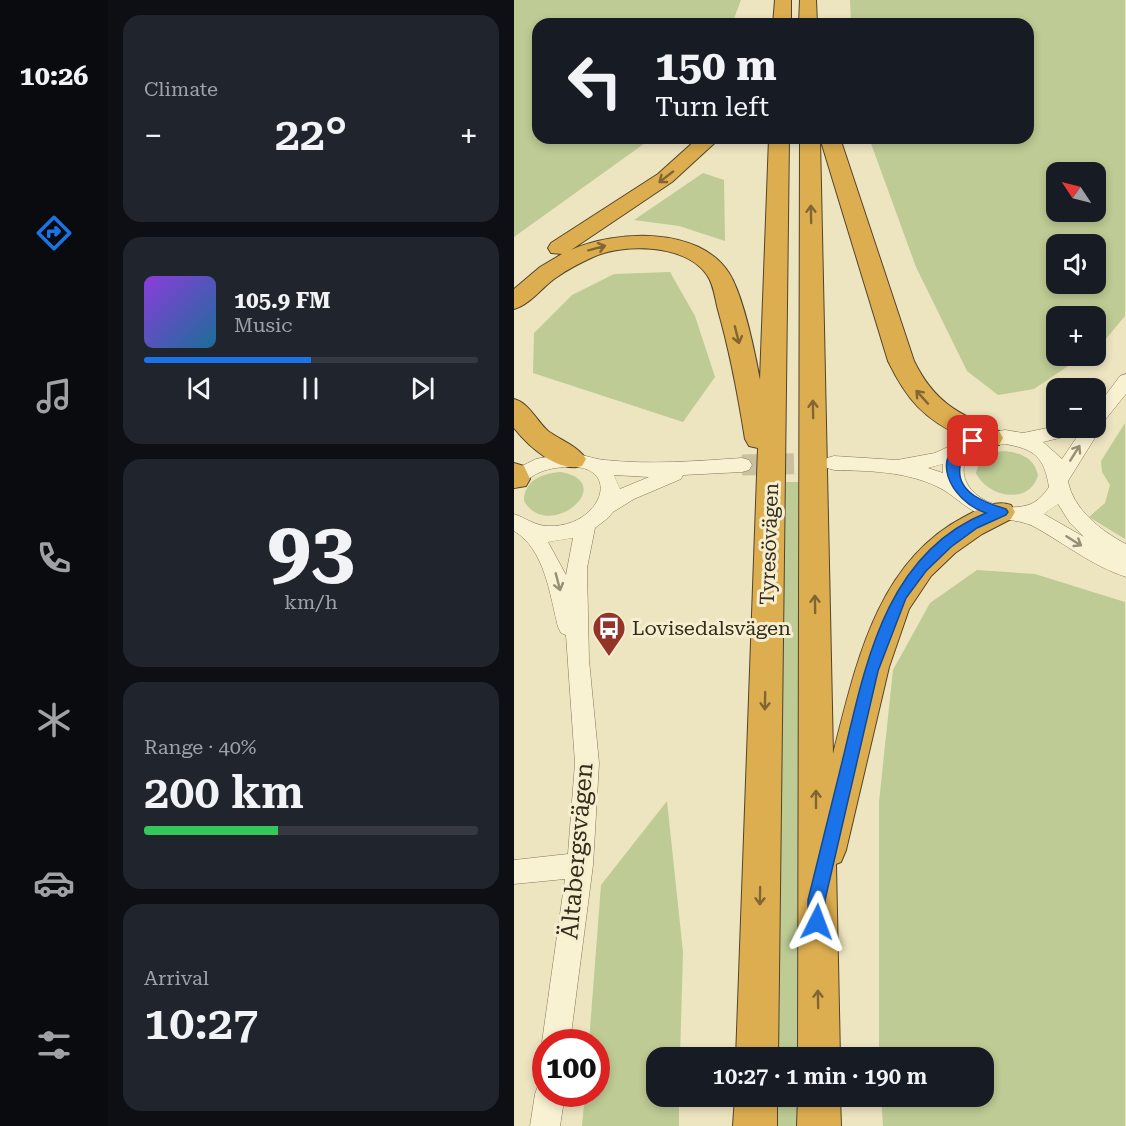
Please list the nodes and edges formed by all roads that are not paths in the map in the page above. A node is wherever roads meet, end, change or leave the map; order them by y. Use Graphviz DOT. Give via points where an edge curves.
graph roads {
  1 [pos="783,0"];
  2 [pos="808,0"];
  3 [pos="782,18"];
  4 [pos="808,18"];
  5 [pos="703,144"];
  6 [pos="779,144"];
  7 [pos="810,144"];
  8 [pos="832,144"];
  9 [pos="514,278"];
  10 [pos="514,302"];
  11 [pos="1126,380"];
  12 [pos="1106,406"];
  13 [pos="514,408"];
  14 [pos="1046,435"];
  15 [pos="989,438"];
  16 [pos="1085,438"];
  17 [pos="1023,440"];
  18 [pos="961,449"];
  19 [pos="572,459"];
  20 [pos="834,463"];
  21 [pos="742,465"];
  22 [pos="901,466"];
  23 [pos="599,467"];
  24 [pos="687,469"];
  25 [pos="515,478"];
  26 [pos="1059,483"];
  27 [pos="960,490"];
  28 [pos="770,496"];
  29 [pos="607,506"];
  30 [pos="1012,512"];
  31 [pos="586,525"];
  32 [pos="518,526"];
  33 [pos="1126,553"];
  34 [pos="1126,568"];
  35 [pos="578,660"];
  36 [pos="580,865"];
  37 [pos="514,872"];
  38 [pos="817,900"];
  39 [pos="558,1029"];
  40 [pos="757,1047"];
  41 [pos="818,1047"];
  42 [pos="548,1107"];
  43 [pos="756,1107"];
  44 [pos="819,1107"];
  45 [pos="545,1126"];
  46 [pos="756,1126"];
  47 [pos="819,1126"];
  1 -- 3 [label="highway"];
  2 -- 4 [label="highway"];
  5 -- 9 [label="highway, one-way" via="665,178"];
  6 -- 28 [label="highway, Tyresövägen"];
  38 -- 7 [label="highway, one-way"];
  15 -- 8 [label="highway, one-way" via="938,414 912,385"];
  10 -- 28 [label="highway, one-way" via="557,264 594,248 652,242 702,257 721,279 735,325"];
  11 -- 12 [label="street"];
  13 -- 19 [label="highway" via="525,427"];
  14 -- 17 [label="street"];
  15 -- 17 [label="street"];
  15 -- 18 [label="street" via="973,441"];
  26 -- 16 [label="street, one-way"];
  17 -- 26 [label="street" via="1042,450 1055,464"];
  18 -- 22 [label="street" via="939,459"];
  18 -- 27 [label="street" via="954,460 952,475"];
  19 -- 23 [label="street"];
  19 -- 25 [label="street" via="546,462"];
  20 -- 22 [label="street"];
  21 -- 24 [label="street"];
  22 -- 27 [label="street" via="942,479"];
  23 -- 24 [label="street"];
  23 -- 29 [label="street" via="611,484"];
  24 -- 29 [label="street"];
  26 -- 30 [label="street" via="1051,501 1040,508"];
  26 -- 33 [label="street" via="1064,502 1083,525"];
  27 -- 30 [label="street" via="986,508"];
  28 -- 40 [label="highway, Tyresövägen, one-way"];
  29 -- 31 [label="street"];
  30 -- 34 [label="street, one-way" via="1048,524 1106,561"];
  30 -- 38 [label="highway" via="972,524 946,543 921,567 901,596 871,671"];
  31 -- 32 [label="street" via="567,533 547,535"];
  31 -- 35 [label="street, Ältabergsvägen" via="576,567"];
  32 -- 35 [label="street, Ältabergsvägen, one-way" via="546,551 555,571"];
  35 -- 36 [label="street, Ältabergsvägen" via="587,764"];
  36 -- 37 [label="street"];
  36 -- 39 [label="street, Ältabergsvägen"];
  41 -- 38 [label="highway, one-way"];
  42 -- 45 [label="street"];
  43 -- 46 [label="highway"];
  44 -- 47 [label="highway"];
}
